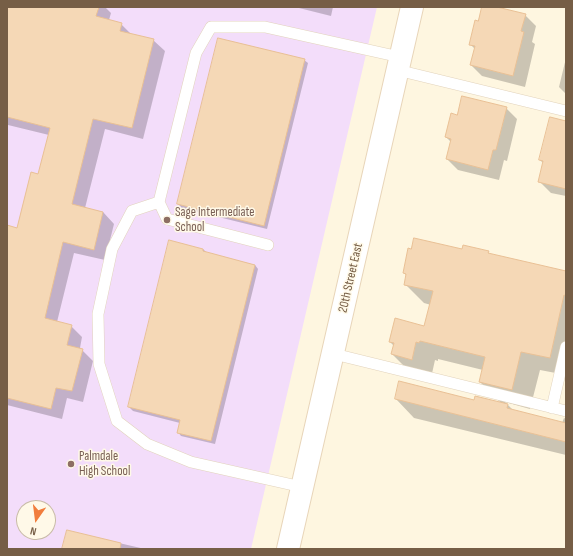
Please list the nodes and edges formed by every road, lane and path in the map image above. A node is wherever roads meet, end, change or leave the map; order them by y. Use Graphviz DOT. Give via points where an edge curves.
graph roads {
  1 [pos="412,7"];
  2 [pos="399,63"];
  3 [pos="566,111"];
  4 [pos="159,202"];
  5 [pos="268,245"];
  6 [pos="566,347"];
  7 [pos="334,354"];
  8 [pos="552,408"];
  9 [pos="566,411"];
  10 [pos="302,487"];
  11 [pos="288,549"];
  1 -- 2 [label="street, 20th Street East"];
  2 -- 3 [label="lane"];
  2 -- 4 [label="lane" via="265,27 211,27 196,53"];
  2 -- 7 [label="street, 20th Street East"];
  4 -- 5 [label="lane" via="167,219"];
  4 -- 10 [label="lane" via="132,211 112,249 98,314 99,364 117,421 147,444 191,462"];
  6 -- 8 [label="lane"];
  7 -- 8 [label="lane"];
  7 -- 10 [label="street, 20th Street East"];
  8 -- 9 [label="lane"];
  10 -- 11 [label="street, 20th Street East"];
}
